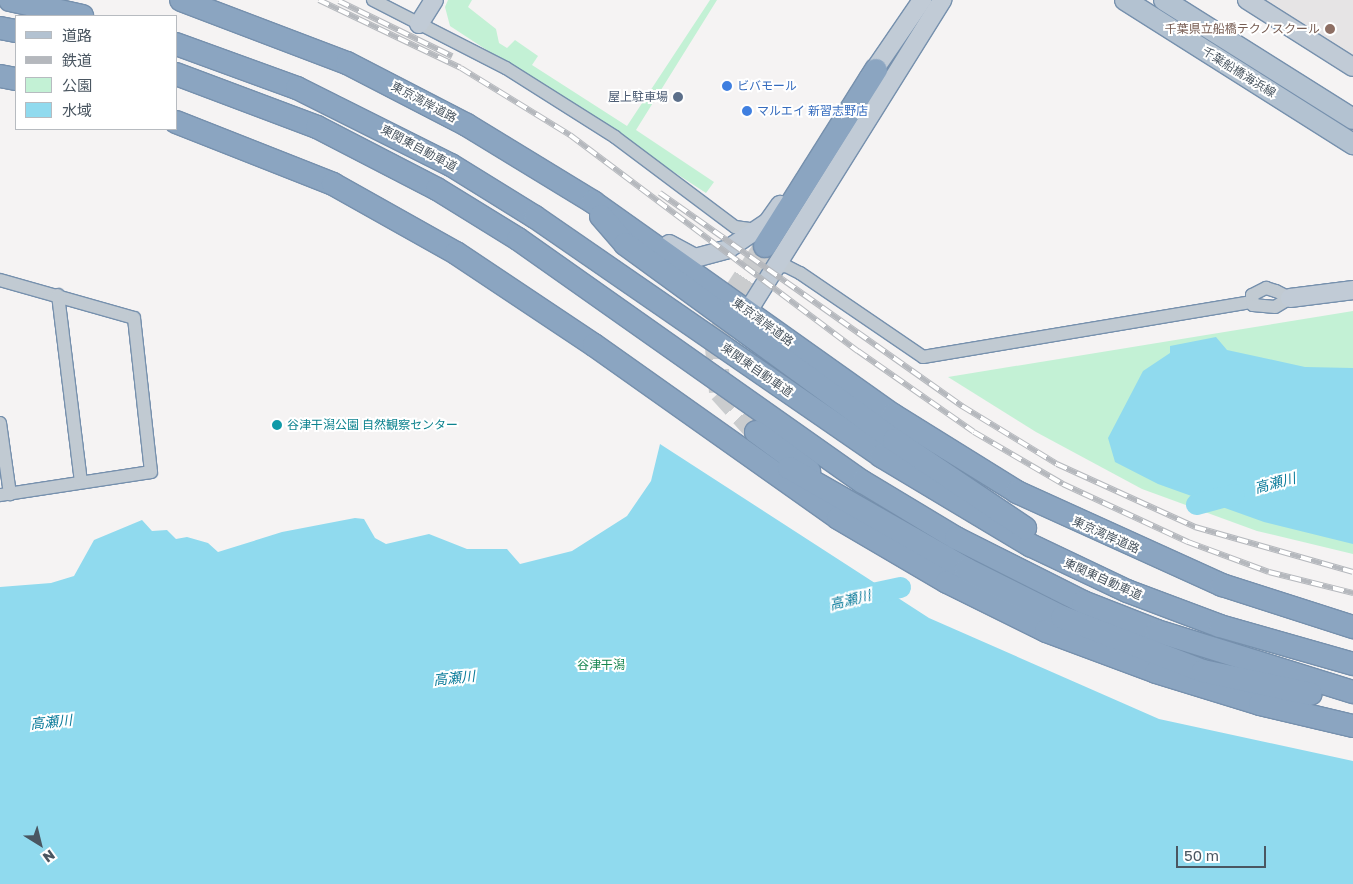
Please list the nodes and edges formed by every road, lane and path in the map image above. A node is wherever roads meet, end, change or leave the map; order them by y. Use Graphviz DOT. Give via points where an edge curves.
graph roads {
  1 [pos="10,0"];
  2 [pos="181,0"];
  3 [pos="373,0"];
  4 [pos="434,0"];
  5 [pos="922,0"];
  6 [pos="942,0"];
  7 [pos="1125,0"];
  8 [pos="1164,0"];
  9 [pos="1247,0"];
  10 [pos="78,15"];
  11 [pos="419,24"];
  12 [pos="0,28"];
  13 [pos="15,31"];
  14 [pos="178,45"];
  15 [pos="1353,67"];
  16 [pos="876,70"];
  17 [pos="178,75"];
  18 [pos="0,76"];
  19 [pos="15,79"];
  20 [pos="1353,119"];
  21 [pos="178,123"];
  22 [pos="1353,144"];
  23 [pos="333,184"];
  24 [pos="593,202"];
  25 [pos="711,209"];
  26 [pos="628,226"];
  27 [pos="761,238"];
  28 [pos="791,242"];
  29 [pos="728,249"];
  30 [pos="776,267"];
  31 [pos="800,273"];
  32 [pos="0,280"];
  33 [pos="1353,290"];
  34 [pos="58,295"];
  35 [pos="1290,298"];
  36 [pos="1250,302"];
  37 [pos="748,311"];
  38 [pos="768,348"];
  39 [pos="0,423"];
  40 [pos="756,432"];
  41 [pos="81,482"];
  42 [pos="5,495"];
  43 [pos="866,509"];
  44 [pos="1221,624"];
  45 [pos="1353,627"];
  46 [pos="1353,664"];
  47 [pos="1353,692"];
  48 [pos="1353,699"];
  49 [pos="1353,726"];
  1 -- 10 [label="highway"];
  2 -- 24 [label="highway, 東京湾岸道路" via="243,20 412,94"];
  3 -- 11 [label="street"];
  4 -- 11 [label="street"];
  5 -- 16 [label="street"];
  6 -- 28 [label="street"];
  7 -- 22 [label="main road, 千葉船橋海浜線"];
  8 -- 20 [label="main road, 千葉船橋海浜線"];
  9 -- 15 [label="street"];
  11 -- 25 [label="street" via="506,68 615,138"];
  12 -- 13 [label="highway"];
  14 -- 44 [label="highway, 東関東自動車道" via="297,88 451,165 535,217 949,500 1082,571"];
  16 -- 27 [label="highway"];
  17 -- 47 [label="highway" via="317,127 437,189 518,239 863,482 956,538 1083,602 1210,649"];
  18 -- 19 [label="highway"];
  21 -- 23 [label="highway"];
  23 -- 43 [label="highway" via="496,264 596,329 790,469"];
  23 -- 49 [label="highway" via="516,290 838,518 947,582 1046,630 1156,672 1260,704"];
  24 -- 26 [label="highway, 東京湾岸道路"];
  24 -- 38 [label="highway" via="606,226 625,244"];
  25 -- 27 [label="street" via="736,227"];
  25 -- 29 [label="street" via="728,227"];
  26 -- 29 [label="street" via="654,233 695,258"];
  26 -- 37 [label="highway, 東京湾岸道路"];
  27 -- 29 [label="street"];
  28 -- 30 [label="street"];
  28 -- 31 [label="street" via="791,261"];
  30 -- 31 [label="street" via="786,266"];
  30 -- 37 [label="street"];
  31 -- 36 [label="street" via="917,355 998,345"];
  32 -- 34 [label="street"];
  33 -- 35 [label="street"];
  34 -- 41 [label="street"];
  34 -- 41 [label="street" via="134,318 152,472"];
  35 -- 36 [label="street" via="1262,309"];
  35 -- 36 [label="street" via="1266,288 1252,295"];
  37 -- 38 [label="highway" via="746,327"];
  37 -- 45 [label="highway, 東京湾岸道路" via="893,415 1017,492 1222,585"];
  38 -- 44 [label="highway" via="1027,530"];
  39 -- 42 [label="street"];
  40 -- 43 [label="highway"];
  41 -- 42 [label="street"];
  43 -- 48 [label="highway" via="1019,598 1203,671"];
  44 -- 46 [label="highway, 東関東自動車道"];
}
